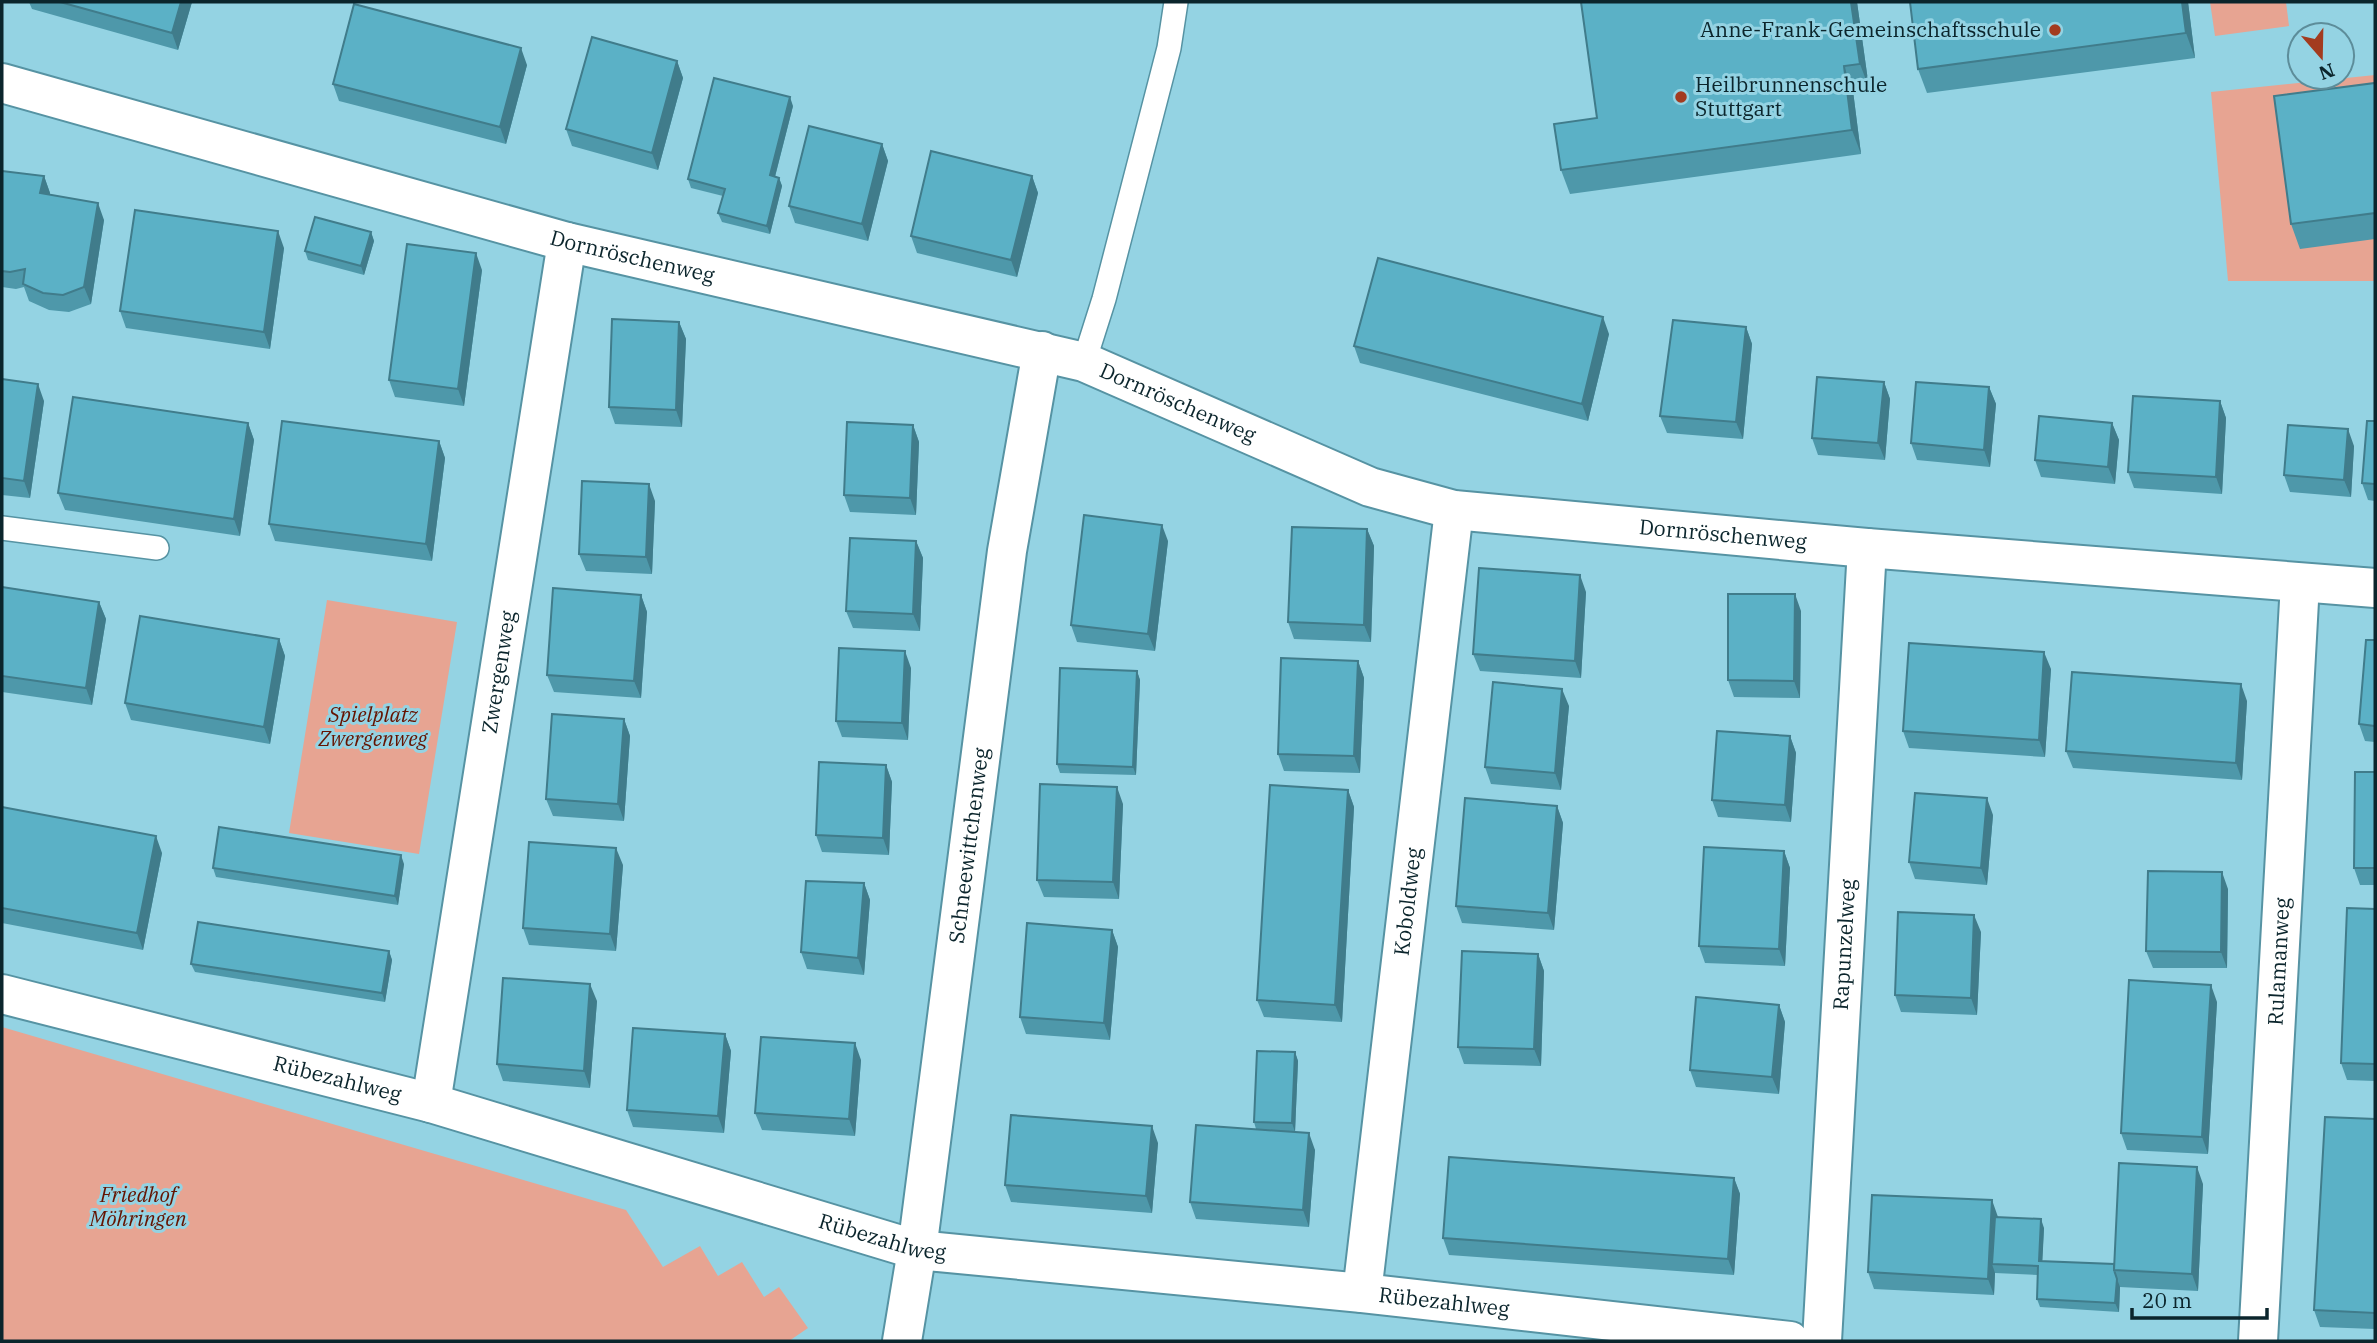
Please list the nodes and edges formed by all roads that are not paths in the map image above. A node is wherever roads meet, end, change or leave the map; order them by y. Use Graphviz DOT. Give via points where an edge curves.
graph roads {
  1 [pos="1176,2"];
  2 [pos="2,83"];
  3 [pos="567,242"];
  4 [pos="1042,351"];
  5 [pos="1084,362"];
  6 [pos="1454,510"];
  7 [pos="2,528"];
  8 [pos="157,548"];
  9 [pos="1867,548"];
  10 [pos="2300,583"];
  11 [pos="2375,588"];
  12 [pos="2,993"];
  13 [pos="431,1103"];
  14 [pos="917,1250"];
  15 [pos="1362,1293"];
  16 [pos="902,1341"];
  17 [pos="1790,1341"];
  18 [pos="1822,1341"];
  19 [pos="2258,1341"];
  1 -- 5 [label="lane" via="1165,61"];
  2 -- 3 [label="street, Dornröschenweg"];
  3 -- 4 [label="street, Dornröschenweg"];
  3 -- 13 [label="street, Zwergenweg"];
  4 -- 5 [label="street, Dornröschenweg"];
  4 -- 14 [label="street, Schneewittchenweg" via="1007,551"];
  5 -- 6 [label="street, Dornröschenweg" via="1370,487"];
  6 -- 9 [label="street, Dornröschenweg"];
  6 -- 15 [label="street, Koboldweg"];
  7 -- 8 [label="lane"];
  9 -- 10 [label="street, Dornröschenweg"];
  9 -- 18 [label="street, Rapunzelweg"];
  10 -- 11 [label="street, Dornröschenweg"];
  10 -- 19 [label="street, Rulamanweg"];
  12 -- 13 [label="street, Rübezahlweg"];
  13 -- 14 [label="street, Rübezahlweg"];
  14 -- 15 [label="street, Rübezahlweg"];
  14 -- 16 [label="street, Schneewittchenweg"];
  15 -- 17 [label="street, Rübezahlweg"];
}
